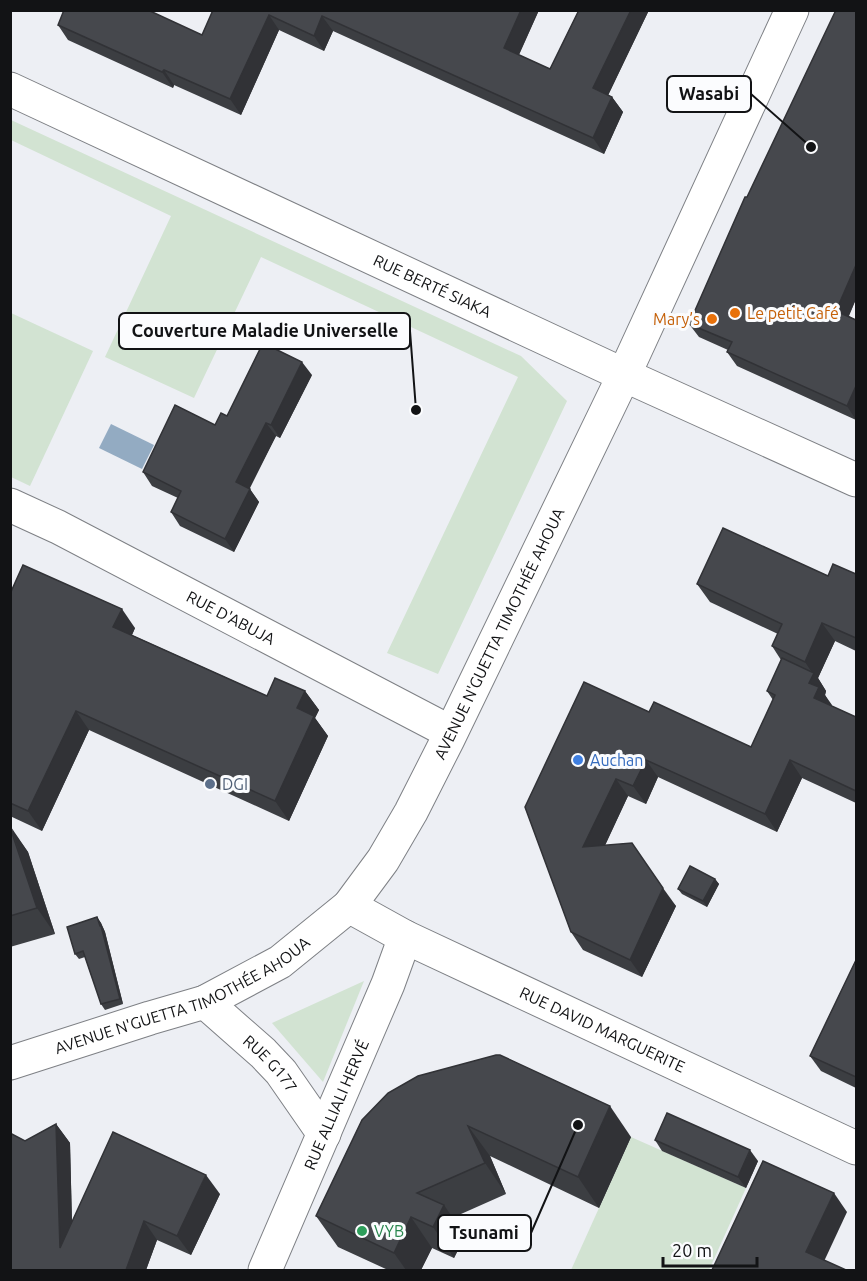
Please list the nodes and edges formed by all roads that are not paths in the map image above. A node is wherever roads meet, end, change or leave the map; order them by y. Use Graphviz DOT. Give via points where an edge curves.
graph roads {
  1 [pos="792,10"];
  2 [pos="10,89"];
  3 [pos="624,375"];
  4 [pos="856,480"];
  5 [pos="10,505"];
  6 [pos="450,732"];
  7 [pos="349,906"];
  8 [pos="405,937"];
  9 [pos="205,1002"];
  10 [pos="10,1063"];
  11 [pos="324,1134"];
  12 [pos="856,1148"];
  13 [pos="265,1270"];
  1 -- 3 [label="street, AVENUE N'GUETTA TIMOTHÉE AHOUA"];
  2 -- 3 [label="street, RUE BERTÉ SIAKA"];
  3 -- 4 [label="street, RUE BERTÉ SIAKA"];
  3 -- 6 [label="street, AVENUE N'GUETTA TIMOTHÉE AHOUA"];
  5 -- 6 [label="street, RUE D'ABUJA"];
  6 -- 7 [label="street, AVENUE N'GUETTA TIMOTHÉE AHOUA" via="411,812 383,860"];
  7 -- 8 [label="street, RUE DAVID MARGUERITE"];
  7 -- 9 [label="street, AVENUE N'GUETTA TIMOTHÉE AHOUA" via="280,962"];
  8 -- 11 [label="street, RUE ALLIALI HERVÉ"];
  8 -- 12 [label="street, RUE DAVID MARGUERITE"];
  9 -- 10 [label="street, AVENUE N'GUETTA TIMOTHÉE AHOUA"];
  9 -- 11 [label="street, RUE G177" via="281,1072"];
  11 -- 13 [label="street, RUE ALLIALI HERVÉ"];
}
